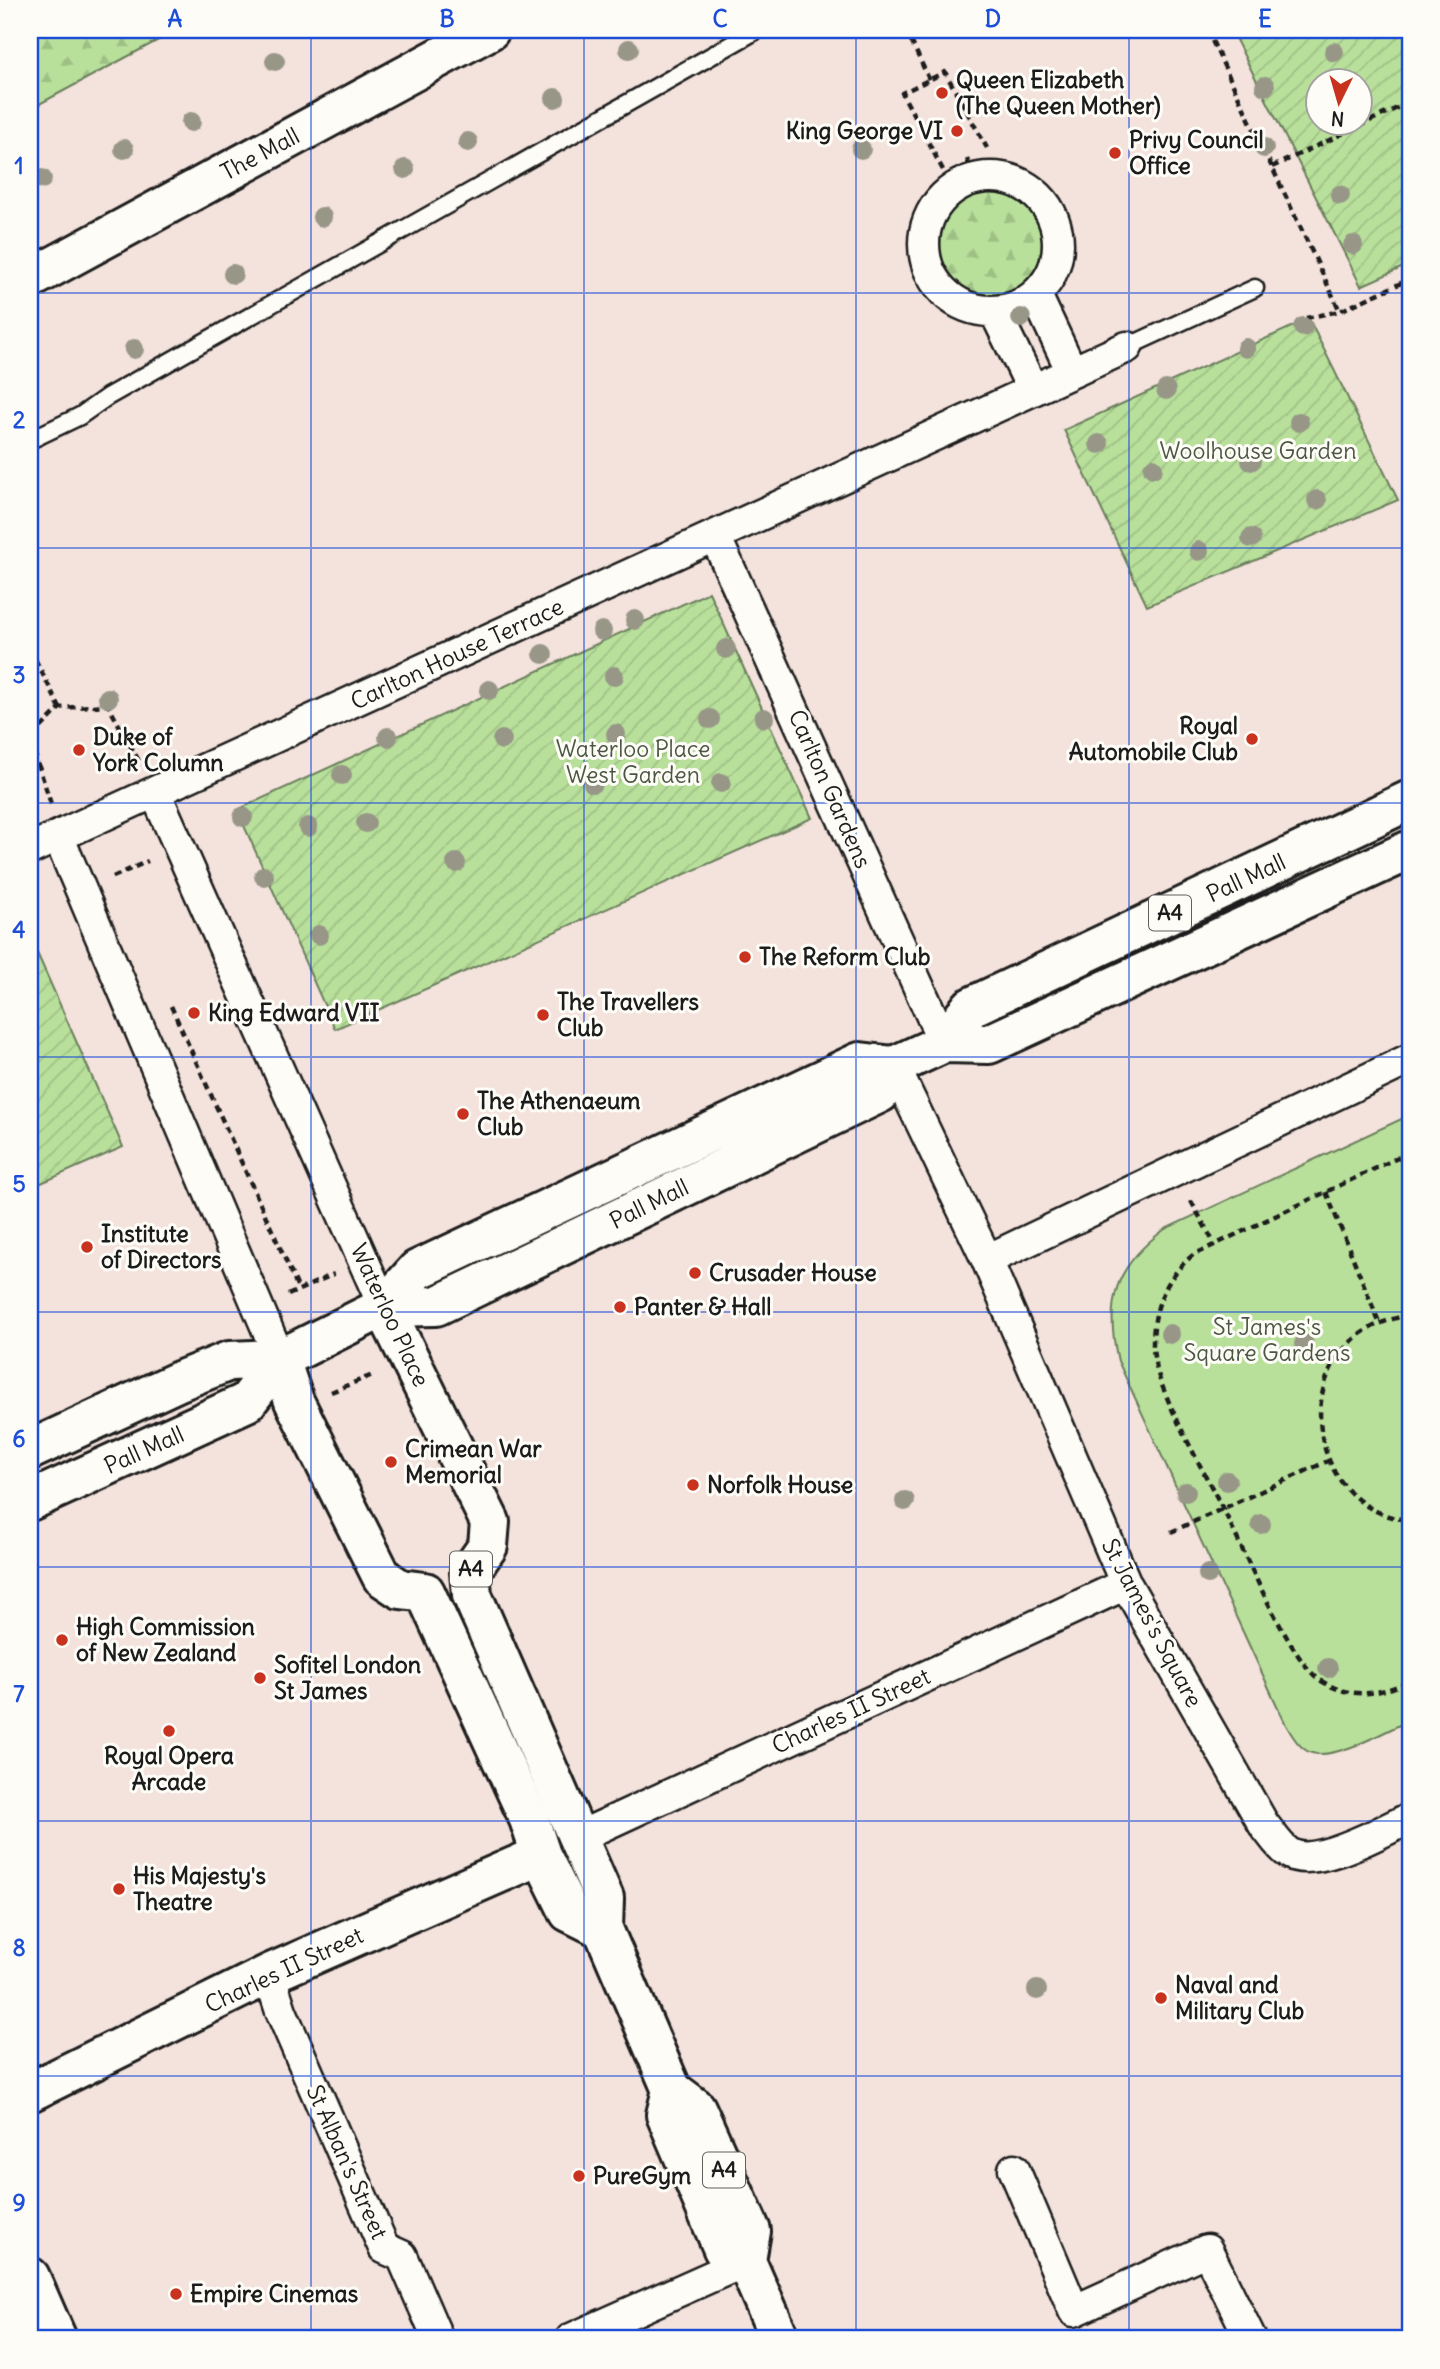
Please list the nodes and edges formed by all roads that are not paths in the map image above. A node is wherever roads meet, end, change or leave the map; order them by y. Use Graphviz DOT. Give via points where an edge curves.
graph roads {
  1 [pos="490,30"];
  2 [pos="757,30"];
  3 [pos="30,279"];
  4 [pos="1255,288"];
  5 [pos="1036,295"];
  6 [pos="995,312"];
  7 [pos="1127,347"];
  8 [pos="1072,372"];
  9 [pos="1032,390"];
  10 [pos="30,440"];
  11 [pos="715,536"];
  12 [pos="155,792"];
  13 [pos="1410,800"];
  14 [pos="58,836"];
  15 [pos="30,849"];
  16 [pos="1410,850"];
  17 [pos="944,1043"];
  18 [pos="1410,1059"];
  19 [pos="894,1066"];
  20 [pos="987,1260"];
  21 [pos="384,1307"];
  22 [pos="280,1359"];
  23 [pos="30,1450"];
  24 [pos="30,1501"];
  25 [pos="470,1572"];
  26 [pos="1126,1584"];
  27 [pos="425,1592"];
  28 [pos="1410,1818"];
  29 [pos="576,1838"];
  30 [pos="541,1855"];
  31 [pos="603,1929"];
  32 [pos="269,1974"];
  33 [pos="30,2092"];
  34 [pos="1014,2169"];
  35 [pos="746,2261"];
  36 [pos="30,2277"];
  37 [pos="57,2339"];
  38 [pos="438,2339"];
  39 [pos="571,2339"];
  40 [pos="780,2339"];
  41 [pos="1251,2339"];
  1 -- 3 [label="main road, The Mall"];
  2 -- 10 [label="lane" via="80,416"];
  4 -- 7 [label="lane"];
  5 -- 6 [label="street"];
  5 -- 6 [label="street" via="1050,278 1058,257 1052,213 1020,182 970,168 939,201 923,243 927,265 953,300"];
  5 -- 8 [label="street"];
  6 -- 9 [label="street"];
  7 -- 8 [label="street"];
  8 -- 9 [label="street"];
  9 -- 11 [label="street, Carlton House Terrace"];
  11 -- 12 [label="street, Carlton House Terrace"];
  11 -- 17 [label="street, Carlton Gardens"];
  12 -- 14 [label="street, Carlton House Terrace"];
  12 -- 21 [label="street, Waterloo Place"];
  13 -- 17 [label="main road, Pall Mall / A4" via="971,1007"];
  14 -- 15 [label="street, Carlton House Terrace"];
  14 -- 22 [label="street"];
  16 -- 17 [label="main road, Pall Mall / A4" via="989,1044"];
  17 -- 19 [label="main road, Pall Mall / A4"];
  18 -- 20 [label="street"];
  19 -- 20 [label="street, St James's Square"];
  19 -- 21 [label="main road, Pall Mall" via="880,1093 436,1306"];
  20 -- 26 [label="street, St James's Square"];
  21 -- 22 [label="main road, Pall Mall"];
  21 -- 25 [label="main road, Waterloo Place / A4" via="490,1522 488,1546"];
  22 -- 23 [label="main road, Pall Mall" via="229,1362"];
  22 -- 24 [label="main road, Pall Mall" via="247,1402"];
  22 -- 27 [label="main road" via="294,1401 382,1577 400,1588"];
  25 -- 27 [label="main road"];
  25 -- 29 [label="main road, A4" via="472,1595"];
  26 -- 28 [label="street, St James's Square" via="1264,1825 1289,1854 1312,1859"];
  26 -- 29 [label="street, Charles II Street"];
  27 -- 30 [label="main road" via="529,1819"];
  29 -- 31 [label="main road, A4" via="604,1898"];
  30 -- 31 [label="main road" via="569,1912"];
  30 -- 32 [label="main road, Charles II Street"];
  31 -- 35 [label="main road, A4" via="672,2090 666,2115 723,2249"];
  32 -- 33 [label="main road, Charles II Street"];
  32 -- 38 [label="street, St Alban's Street" via="384,2248 402,2256"];
  34 -- 41 [label="street" via="1074,2311 1207,2250"];
  35 -- 39 [label="street"];
  35 -- 40 [label="main road, A4"];
  36 -- 37 [label="main road"];
}
